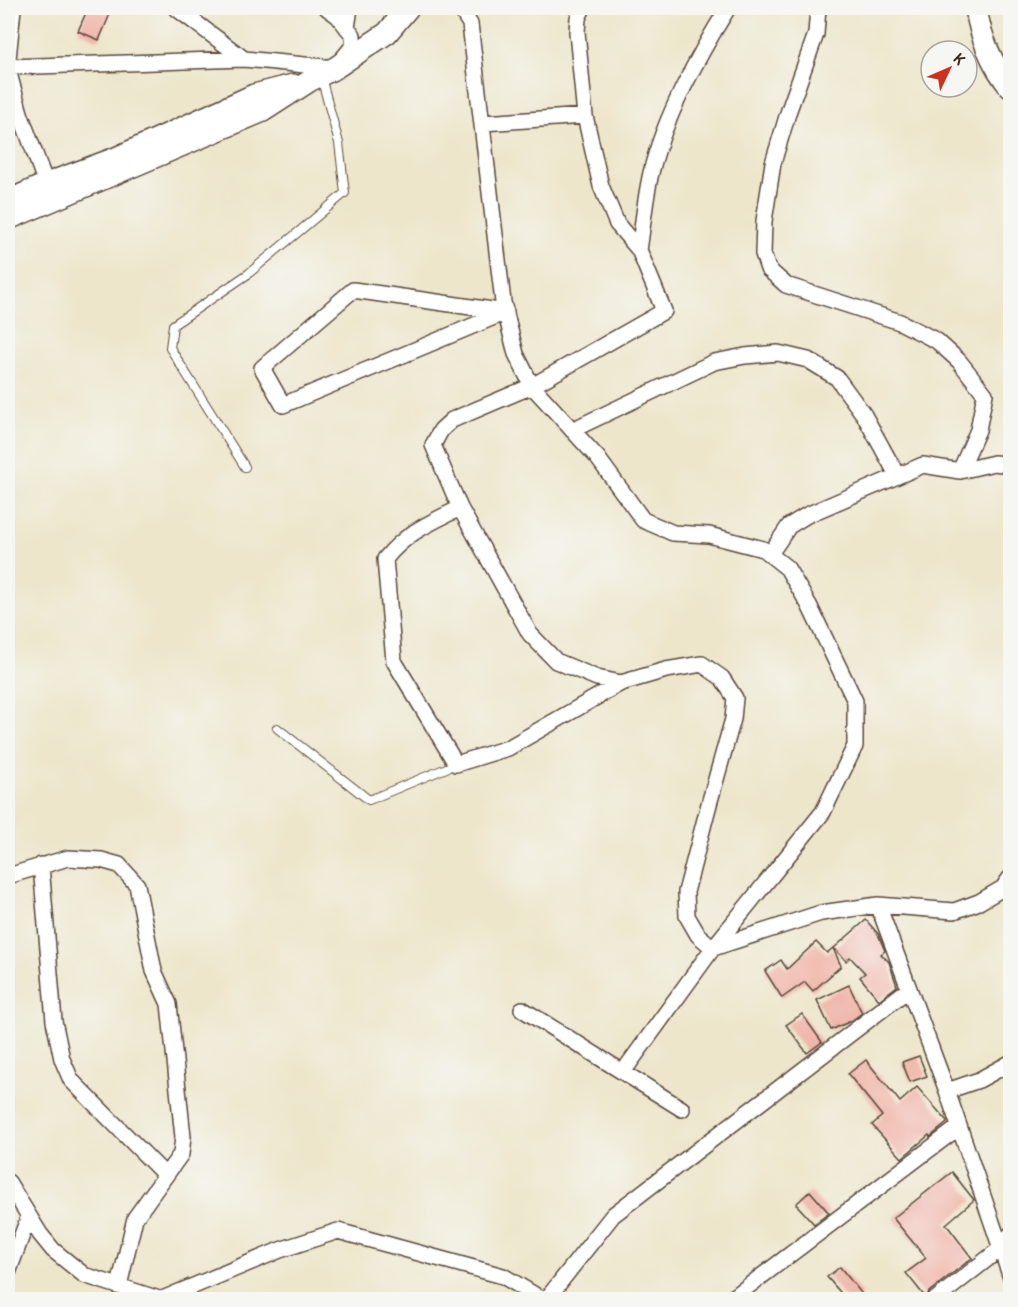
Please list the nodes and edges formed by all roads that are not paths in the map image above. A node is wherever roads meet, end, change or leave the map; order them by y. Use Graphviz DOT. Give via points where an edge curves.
graph roads {
  1 [pos="13,8"];
  2 [pos="176,8"];
  3 [pos="327,8"];
  4 [pos="350,8"];
  5 [pos="408,8"];
  6 [pos="460,8"];
  7 [pos="475,8"];
  8 [pos="583,8"];
  9 [pos="728,8"];
  10 [pos="818,8"];
  11 [pos="976,8"];
  12 [pos="470,24"];
  13 [pos="347,27"];
  14 [pos="8,59"];
  15 [pos="244,59"];
  16 [pos="8,68"];
  17 [pos="322,75"];
  18 [pos="1011,87"];
  19 [pos="585,116"];
  20 [pos="483,123"];
  21 [pos="49,191"];
  22 [pos="8,201"];
  23 [pos="8,219"];
  24 [pos="639,250"];
  25 [pos="506,312"];
  26 [pos="532,386"];
  27 [pos="572,430"];
  28 [pos="1011,465"];
  29 [pos="245,467"];
  30 [pos="960,471"];
  31 [pos="897,475"];
  32 [pos="460,508"];
  33 [pos="770,554"];
  34 [pos="621,682"];
  35 [pos="277,728"];
  36 [pos="456,764"];
  37 [pos="41,865"];
  38 [pos="8,876"];
  39 [pos="1011,879"];
  40 [pos="878,905"];
  41 [pos="712,948"];
  42 [pos="909,989"];
  43 [pos="522,1009"];
  44 [pos="1011,1063"];
  45 [pos="623,1072"];
  46 [pos="947,1091"];
  47 [pos="682,1109"];
  48 [pos="958,1127"];
  49 [pos="165,1175"];
  50 [pos="8,1182"];
  51 [pos="29,1216"];
  52 [pos="1011,1235"];
  53 [pos="1000,1249"];
  54 [pos="8,1273"];
  55 [pos="1011,1275"];
  56 [pos="118,1286"];
  57 [pos="161,1299"];
  58 [pos="544,1299"];
  59 [pos="730,1299"];
  60 [pos="935,1299"];
  1 -- 14 [label="street"];
  2 -- 15 [label="street"];
  3 -- 13 [label="street"];
  4 -- 13 [label="street"];
  5 -- 17 [label="main road" via="387,33"];
  6 -- 12 [label="street"];
  7 -- 12 [label="street"];
  8 -- 19 [label="street" via="577,32"];
  9 -- 24 [label="street" via="709,37 667,124 651,172"];
  10 -- 30 [label="street" via="816,33 773,163 763,254 768,269 786,285 900,322 937,341 959,361 985,394 978,430"];
  11 -- 18 [label="main road" via="990,55"];
  12 -- 20 [label="street"];
  13 -- 17 [label="street" via="353,34 353,46"];
  15 -- 16 [label="street"];
  15 -- 17 [label="street"];
  16 -- 21 [label="street"];
  17 -- 21 [label="main road" via="254,94"];
  17 -- 29 [label="lane" via="339,143 345,193 248,274 173,325 170,348"];
  19 -- 20 [label="street"];
  19 -- 24 [label="street" via="601,186 617,224"];
  20 -- 25 [label="street"];
  21 -- 22 [label="main road"];
  21 -- 23 [label="main road"];
  24 -- 26 [label="street" via="664,311"];
  25 -- 25 [label="street" via="283,405 262,368 354,290"];
  25 -- 26 [label="street" via="516,354"];
  26 -- 27 [label="street"];
  26 -- 32 [label="street" via="452,420 441,430 434,445"];
  27 -- 31 [label="street" via="714,362 778,353 808,360 837,378 864,415"];
  27 -- 33 [label="street" via="597,457 642,520 673,533 709,535"];
  28 -- 30 [label="street" via="994,463"];
  30 -- 31 [label="street" via="923,465"];
  31 -- 33 [label="street" via="789,526"];
  32 -- 34 [label="street" via="530,634 549,655 556,662 597,678"];
  32 -- 36 [label="street" via="398,542 385,559 394,661"];
  33 -- 41 [label="street" via="787,568 809,605 855,701 855,746 823,812"];
  34 -- 36 [label="street" via="508,748"];
  34 -- 41 [label="street" via="702,664 722,678 735,698 731,728 686,892 687,916 698,935"];
  35 -- 36 [label="lane" via="369,800"];
  37 -- 38 [label="street"];
  37 -- 49 [label="street" via="54,1021 62,1059 71,1080"];
  37 -- 49 [label="street" via="68,858 101,860 119,865 138,885 154,971 169,1004 183,1137 181,1154"];
  39 -- 40 [label="street" via="979,902 954,911"];
  40 -- 41 [label="street" via="821,913"];
  40 -- 42 [label="street"];
  41 -- 45 [label="street"];
  42 -- 46 [label="street"];
  42 -- 58 [label="street" via="614,1215"];
  43 -- 45 [label="street"];
  44 -- 46 [label="street"];
  45 -- 47 [label="street"];
  46 -- 48 [label="street"];
  48 -- 53 [label="street"];
  48 -- 59 [label="street"];
  49 -- 56 [label="street" via="135,1218"];
  50 -- 51 [label="street"];
  51 -- 54 [label="street"];
  51 -- 56 [label="street" via="53,1250 84,1275"];
  52 -- 53 [label="street"];
  53 -- 55 [label="street"];
  53 -- 60 [label="street"];
  56 -- 57 [label="street"];
  57 -- 58 [label="street" via="280,1250 338,1232 503,1276"];
}
